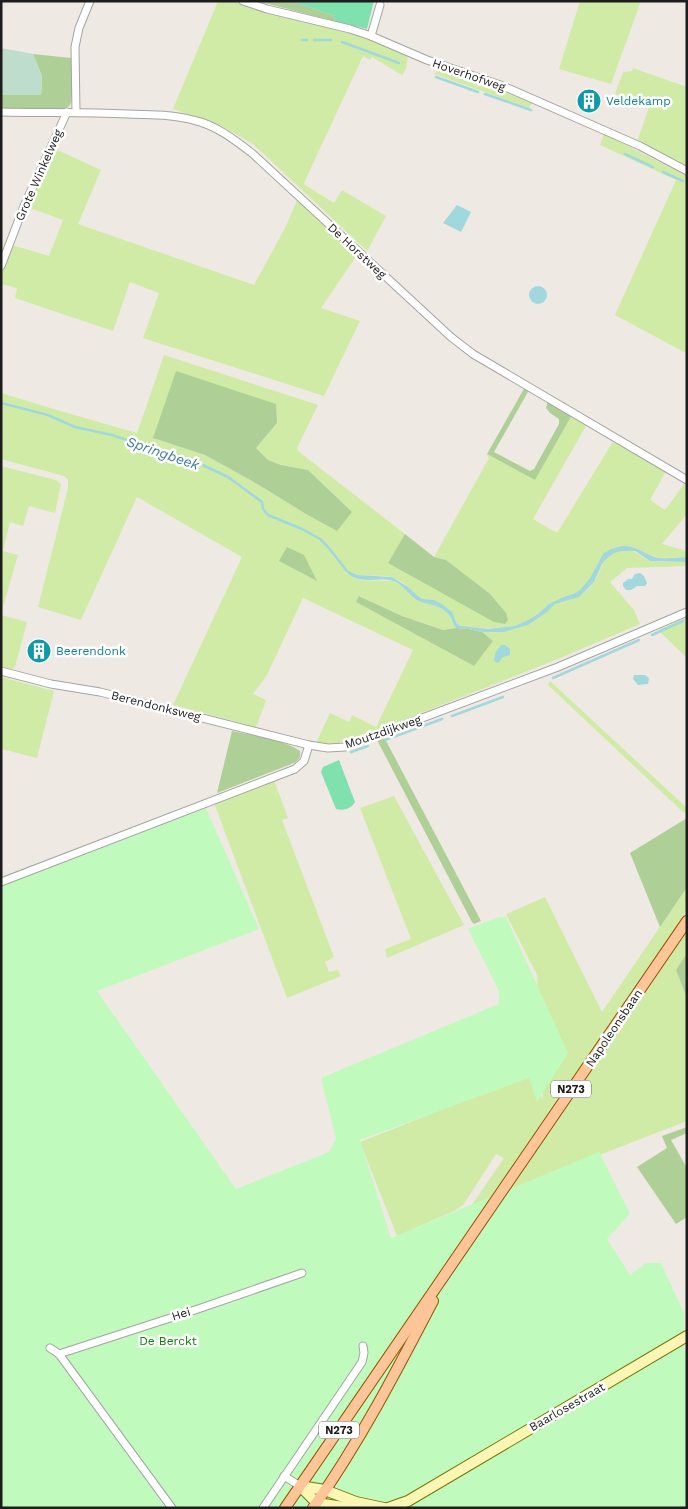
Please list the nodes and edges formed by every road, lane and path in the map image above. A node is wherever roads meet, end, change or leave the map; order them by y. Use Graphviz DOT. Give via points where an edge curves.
graph roads {
  1 [pos="90,1"];
  2 [pos="243,1"];
  3 [pos="380,5"];
  4 [pos="371,36"];
  5 [pos="1,112"];
  6 [pos="68,112"];
  7 [pos="76,112"];
  8 [pos="687,171"];
  9 [pos="1,266"];
  10 [pos="687,480"];
  11 [pos="687,612"];
  12 [pos="1,672"];
  13 [pos="310,745"];
  14 [pos="3,881"];
  15 [pos="687,921"];
  16 [pos="456,1258"];
  17 [pos="302,1273"];
  18 [pos="687,1336"];
  19 [pos="363,1346"];
  20 [pos="50,1348"];
  21 [pos="58,1354"];
  22 [pos="284,1476"];
  23 [pos="300,1486"];
  24 [pos="325,1490"];
  25 [pos="315,1505"];
  26 [pos="172,1508"];
  27 [pos="263,1508"];
  28 [pos="285,1508"];
  29 [pos="350,1508"];
  30 [pos="386,1508"];
  1 -- 7 [label="street" via="78,28"];
  2 -- 4 [label="street, Hoverhofweg"];
  3 -- 4 [label="street"];
  4 -- 8 [label="street, Hoverhofweg" via="503,86 640,146"];
  5 -- 6 [label="street, De Horstweg"];
  6 -- 7 [label="street, De Horstweg"];
  6 -- 9 [label="street, Grote Winkelweg" via="24,206"];
  7 -- 10 [label="street, De Horstweg" via="168,115 195,120 228,135 473,354"];
  11 -- 13 [label="street, Moutzdijkweg" via="558,667 369,739 345,747"];
  12 -- 13 [label="street, Berendonksweg" via="100,692"];
  13 -- 14 [label="street" via="304,761 295,769"];
  15 -- 16 [label="main road, Napoleonsbaan / N273"];
  16 -- 23 [label="main road, Napoleonsbaan / N273"];
  16 -- 24 [label="main road, Napoleonsbaan / N273" via="387,1389"];
  17 -- 21 [label="street, Hei"];
  18 -- 30 [label="street, Baarlosestraat" via="408,1501"];
  19 -- 22 [label="street" via="362,1362"];
  20 -- 21 [label="street"];
  21 -- 26 [label="street"];
  22 -- 23 [label="street"];
  22 -- 27 [label="street"];
  23 -- 24 [label="street"];
  23 -- 25 [label="street"];
  23 -- 28 [label="main road, N273"];
  24 -- 25 [label="main road, N273"];
  24 -- 30 [label="street" via="356,1502"];
  25 -- 29 [label="street"];
}
